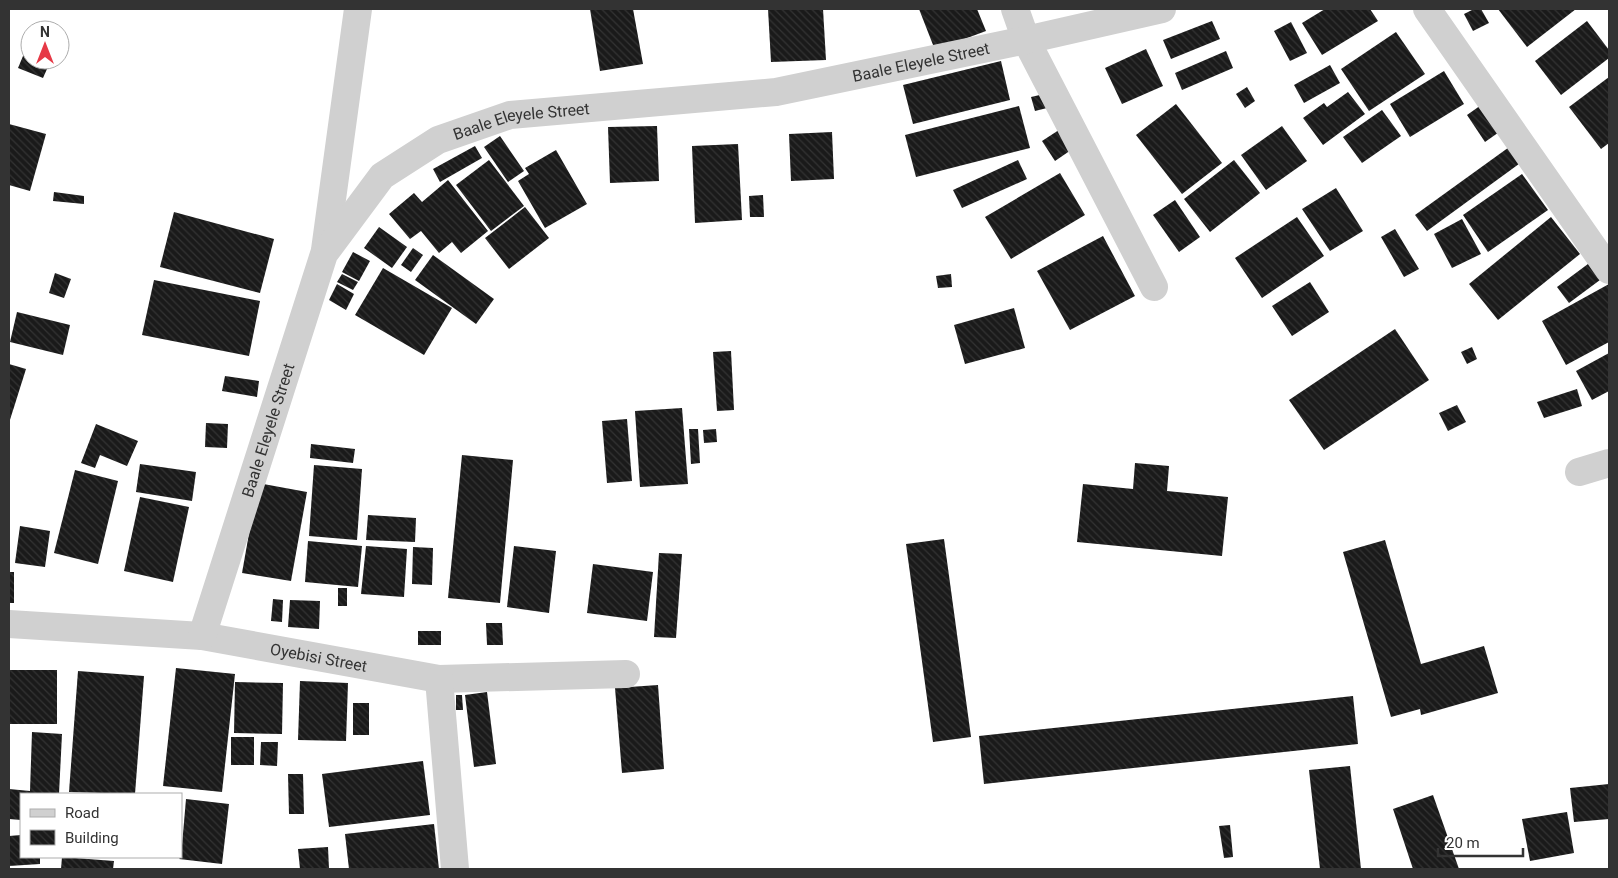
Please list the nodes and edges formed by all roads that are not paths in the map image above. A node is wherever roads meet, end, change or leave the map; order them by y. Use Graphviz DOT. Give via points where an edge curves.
graph roads {
  1 [pos="358,9"];
  2 [pos="1014,9"];
  3 [pos="1162,9"];
  4 [pos="1427,9"];
  5 [pos="1026,40"];
  6 [pos="324,254"];
  7 [pos="1609,270"];
  8 [pos="1154,287"];
  9 [pos="1609,463"];
  10 [pos="1579,472"];
  11 [pos="9,624"];
  12 [pos="202,636"];
  13 [pos="626,674"];
  14 [pos="440,679"];
  15 [pos="455,869"];
  1 -- 6 [label="street"];
  2 -- 5 [label="street"];
  3 -- 5 [label="street, Baale Eleyele Street"];
  4 -- 7 [label="street"];
  5 -- 6 [label="street, Baale Eleyele Street" via="776,92 510,115 438,140 382,176"];
  5 -- 8 [label="street"];
  6 -- 12 [label="street, Baale Eleyele Street"];
  9 -- 10 [label="street"];
  11 -- 12 [label="street, Oyebisi Street"];
  12 -- 14 [label="street, Oyebisi Street"];
  13 -- 14 [label="street, Oyebisi Street"];
  14 -- 15 [label="street"];
}
